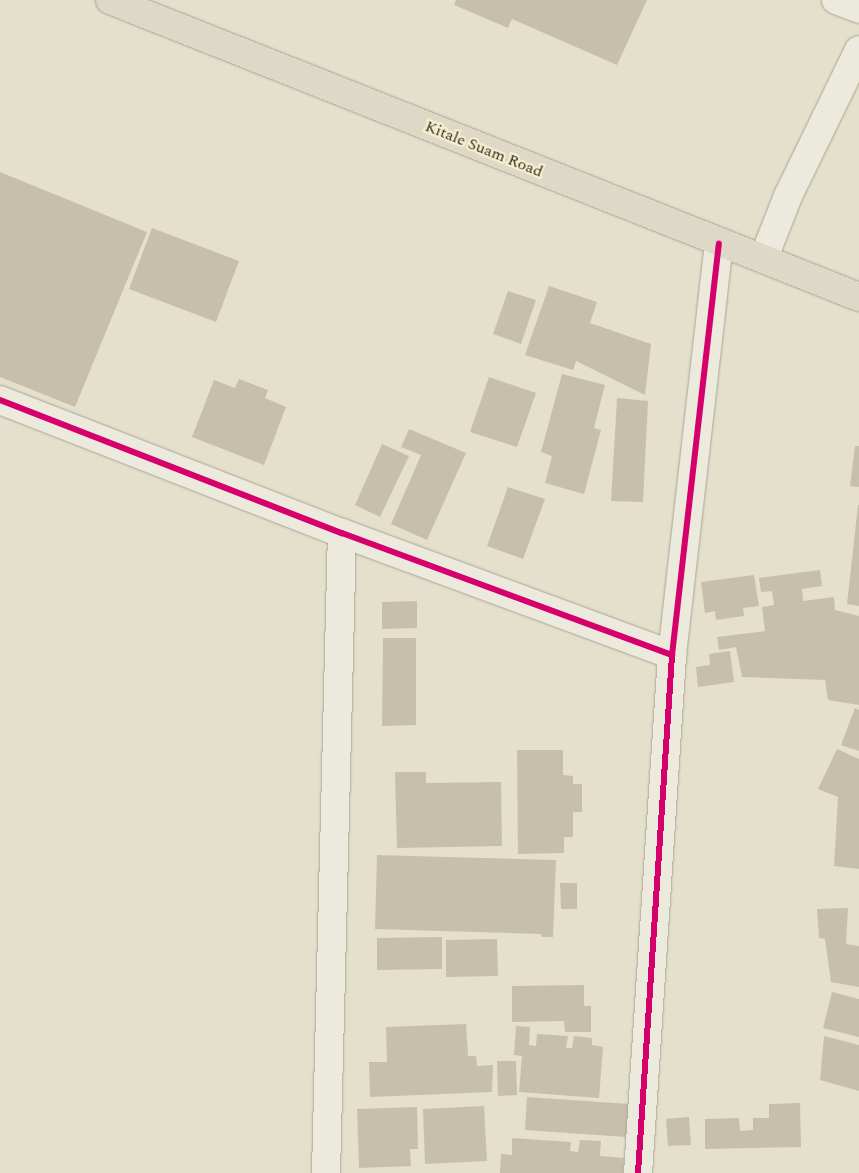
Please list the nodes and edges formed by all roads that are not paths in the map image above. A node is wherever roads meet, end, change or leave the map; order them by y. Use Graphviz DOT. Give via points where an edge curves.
graph roads {
  1 [pos="110,0"];
  2 [pos="836,0"];
  3 [pos="859,9"];
  4 [pos="859,50"];
  5 [pos="719,244"];
  6 [pos="764,256"];
  7 [pos="859,297"];
  8 [pos="0,400"];
  9 [pos="342,533"];
  10 [pos="672,655"];
  11 [pos="326,1173"];
  12 [pos="638,1173"];
  1 -- 5 [label="highway, Kitale Suam Road"];
  2 -- 3 [label="street"];
  4 -- 6 [label="street" via="788,196"];
  5 -- 6 [label="highway, Kitale Suam Road"];
  5 -- 10 [label="street"];
  6 -- 7 [label="highway, Kitale Suam Road"];
  8 -- 9 [label="street"];
  9 -- 10 [label="street"];
  9 -- 11 [label="street"];
  10 -- 12 [label="street"];
}
